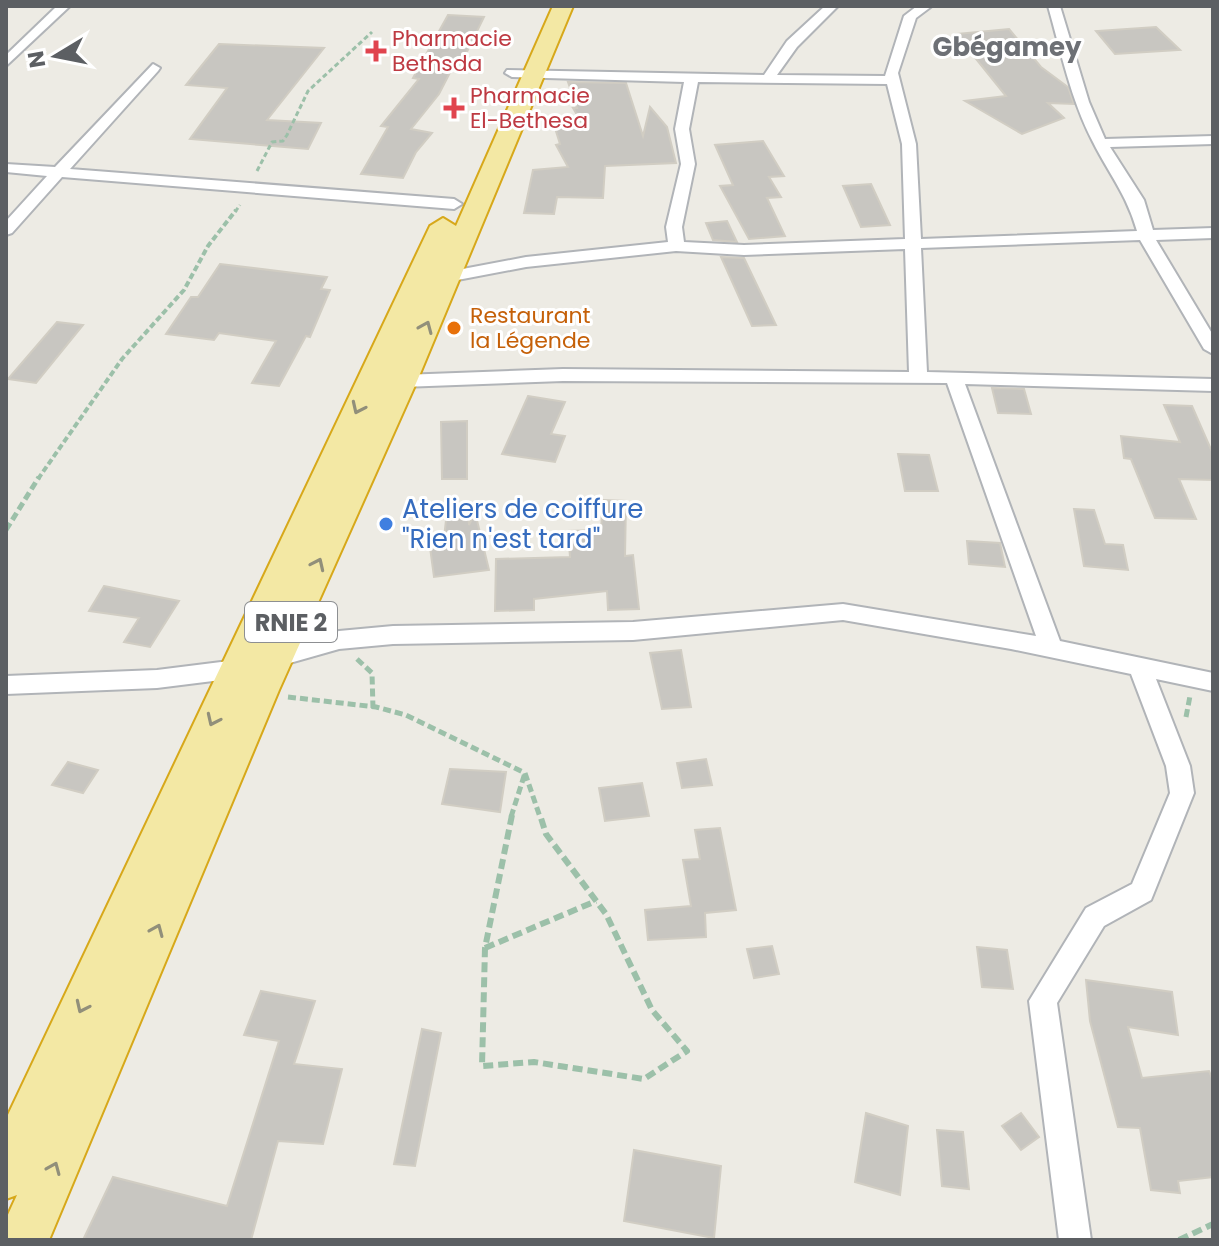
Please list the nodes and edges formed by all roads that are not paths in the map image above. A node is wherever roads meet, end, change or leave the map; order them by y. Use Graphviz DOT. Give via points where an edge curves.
graph roads {
  1 [pos="64,6"];
  2 [pos="543,6"];
  3 [pos="563,6"];
  4 [pos="832,6"];
  5 [pos="926,6"];
  6 [pos="1054,6"];
  7 [pos="6,62"];
  8 [pos="153,68"];
  9 [pos="523,74"];
  10 [pos="692,76"];
  11 [pos="767,80"];
  12 [pos="892,80"];
  13 [pos="1213,140"];
  14 [pos="1100,143"];
  15 [pos="6,168"];
  16 [pos="57,173"];
  17 [pos="454,204"];
  18 [pos="6,230"];
  19 [pos="1213,233"];
  20 [pos="1144,234"];
  21 [pos="911,243"];
  22 [pos="676,246"];
  23 [pos="447,277"];
  24 [pos="1213,349"];
  25 [pos="918,379"];
  26 [pos="955,380"];
  27 [pos="402,381"];
  28 [pos="1213,385"];
  29 [pos="1051,648"];
  30 [pos="1140,668"];
  31 [pos="257,673"];
  32 [pos="1213,682"];
  33 [pos="6,685"];
  34 [pos="6,1174"];
  35 [pos="23,1240"];
  36 [pos="1075,1240"];
  1 -- 7 [label="street"];
  2 -- 9 [label="highway, RNIE 2 / RNIE 2"];
  3 -- 9 [label="highway, RNIE 2 / RNIE 2"];
  4 -- 11 [label="street" via="800,35"];
  5 -- 12 [label="street" via="910,16"];
  6 -- 14 [label="street" via="1082,102"];
  8 -- 16 [label="street"];
  9 -- 10 [label="street"];
  9 -- 17 [label="highway, RNIE 2 / RNIE 2"];
  9 -- 23 [label="highway, RNIE 2 / RNIE 2"];
  10 -- 11 [label="street"];
  10 -- 22 [label="street" via="682,129 688,164 674,227"];
  11 -- 12 [label="street"];
  12 -- 21 [label="street" via="909,144"];
  13 -- 14 [label="street"];
  14 -- 20 [label="street" via="1136,200"];
  15 -- 16 [label="street"];
  16 -- 17 [label="street"];
  16 -- 18 [label="street"];
  17 -- 31 [label="highway, RNIE 2 / RNIE 2, one-way"];
  19 -- 20 [label="street"];
  20 -- 21 [label="street"];
  20 -- 24 [label="street" via="1183,307"];
  21 -- 22 [label="street" via="744,250"];
  21 -- 25 [label="street"];
  22 -- 23 [label="street" via="526,262"];
  27 -- 23 [label="highway, RNIE 2 / RNIE 2, one-way"];
  25 -- 26 [label="street"];
  25 -- 27 [label="street" via="563,375"];
  26 -- 28 [label="street"];
  26 -- 29 [label="street"];
  31 -- 27 [label="highway, RNIE 2 / RNIE 2, one-way"];
  29 -- 30 [label="street"];
  29 -- 31 [label="street" via="843,612 633,631 468,632 339,640"];
  30 -- 32 [label="street"];
  30 -- 36 [label="street" via="1178,766 1182,793 1142,892 1095,917 1043,1001"];
  31 -- 33 [label="street"];
  31 -- 34 [label="highway, RNIE 2 / RNIE 2, one-way"];
  35 -- 31 [label="highway, RNIE 2 / RNIE 2, one-way"];
}
